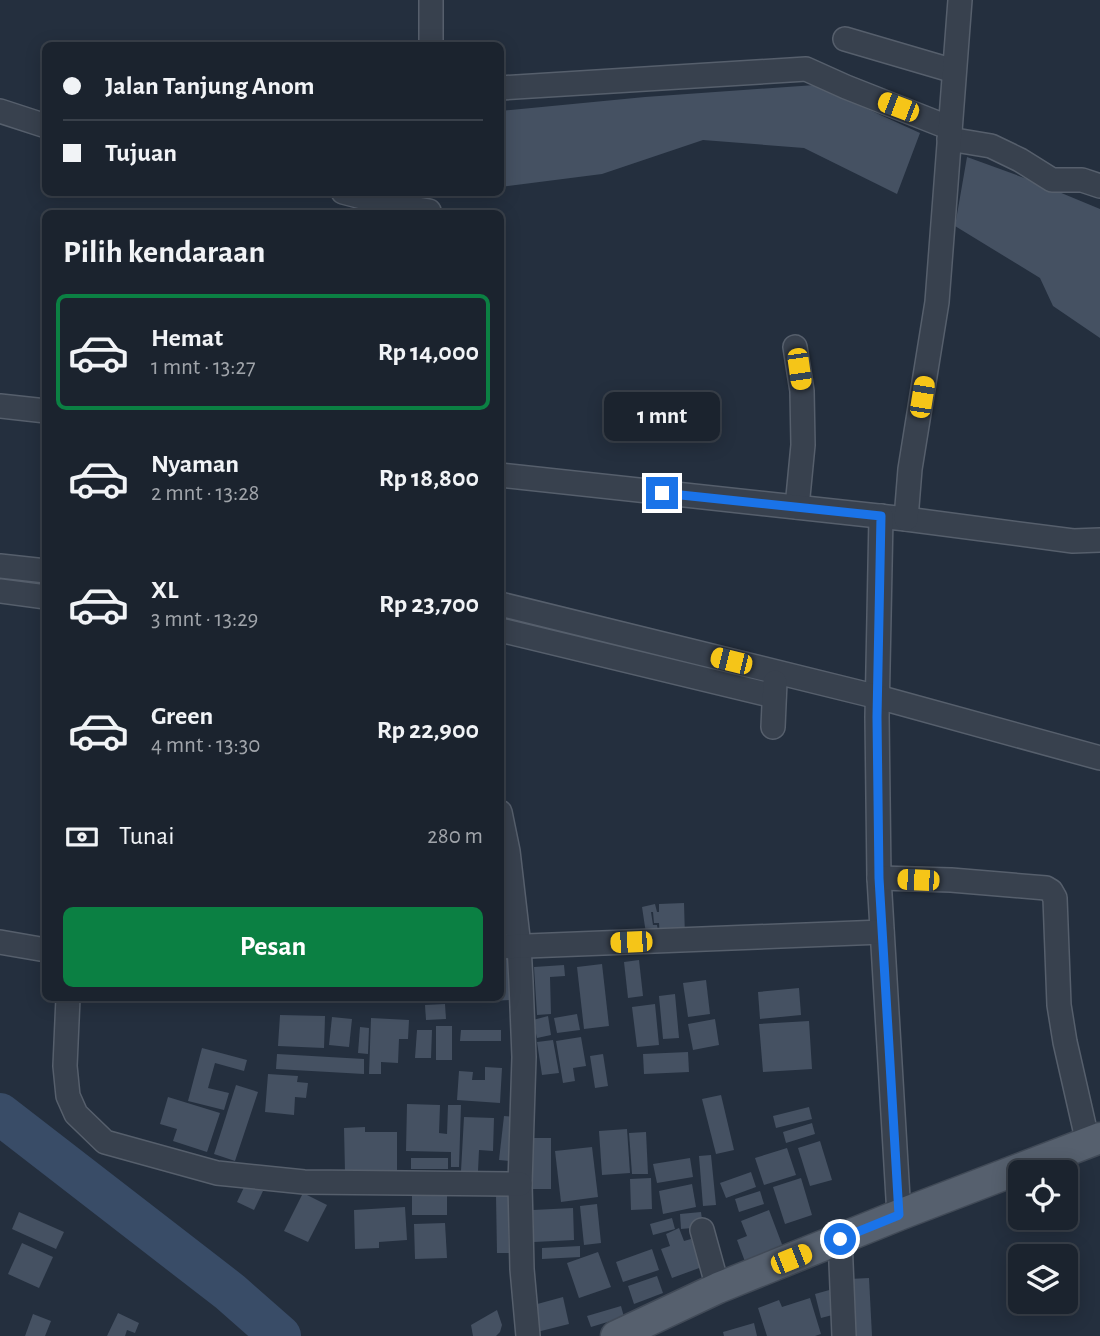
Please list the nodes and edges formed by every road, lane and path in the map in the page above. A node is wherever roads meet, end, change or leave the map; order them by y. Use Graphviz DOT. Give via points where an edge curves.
graph roads {
  1 [pos="431,0"];
  2 [pos="960,0"];
  3 [pos="845,39"];
  4 [pos="431,42"];
  5 [pos="954,71"];
  6 [pos="504,88"];
  7 [pos="0,111"];
  8 [pos="42,125"];
  9 [pos="950,133"];
  10 [pos="1100,186"];
  11 [pos="358,196"];
  12 [pos="429,206"];
  13 [pos="795,347"];
  14 [pos="0,405"];
  15 [pos="42,410"];
  16 [pos="504,475"];
  17 [pos="797,507"];
  18 [pos="881,516"];
  19 [pos="906,519"];
  20 [pos="1100,540"];
  21 [pos="0,566"];
  22 [pos="42,571"];
  23 [pos="0,592"];
  24 [pos="42,597"];
  25 [pos="504,605"];
  26 [pos="504,631"];
  27 [pos="645,653"];
  28 [pos="775,684"];
  29 [pos="877,705"];
  30 [pos="773,727"];
  31 [pos="1100,758"];
  32 [pos="504,832"];
  33 [pos="879,878"];
  34 [pos="882,932"];
  35 [pos="0,942"];
  36 [pos="510,946"];
  37 [pos="42,949"];
  38 [pos="68,1001"];
  39 [pos="1094,1141"];
  40 [pos="520,1184"];
  41 [pos="899,1215"];
  42 [pos="702,1230"];
  43 [pos="840,1239"];
  44 [pos="718,1288"];
  45 [pos="528,1336"];
  46 [pos="616,1336"];
  47 [pos="844,1336"];
  1 -- 4 [label="street"];
  2 -- 5 [label="street"];
  3 -- 5 [label="street"];
  5 -- 9 [label="street"];
  6 -- 9 [label="street" via="806,69"];
  7 -- 8 [label="street"];
  9 -- 10 [label="street" via="991,146 1052,180 1082,180"];
  9 -- 19 [label="street" via="937,302"];
  11 -- 12 [label="street" via="389,204"];
  13 -- 17 [label="street" via="803,445"];
  14 -- 15 [label="street"];
  16 -- 17 [label="street"];
  17 -- 18 [label="street"];
  18 -- 19 [label="street"];
  18 -- 29 [label="street"];
  19 -- 20 [label="street" via="1073,541"];
  21 -- 22 [label="street"];
  23 -- 24 [label="street"];
  25 -- 27 [label="street"];
  26 -- 27 [label="street"];
  27 -- 28 [label="street"];
  28 -- 29 [label="street"];
  28 -- 30 [label="street"];
  29 -- 31 [label="street"];
  29 -- 33 [label="street"];
  32 -- 36 [label="street"];
  33 -- 34 [label="street"];
  33 -- 39 [label="street" via="968,881 1051,891 1065,1042"];
  34 -- 36 [label="street"];
  34 -- 41 [label="street"];
  35 -- 37 [label="street"];
  36 -- 40 [label="street" via="524,1047"];
  38 -- 40 [label="street" via="68,1096 76,1114 105,1142 216,1172 304,1182"];
  39 -- 41 [label="main road"];
  40 -- 45 [label="street"];
  41 -- 43 [label="main road"];
  42 -- 44 [label="street"];
  43 -- 44 [label="main road"];
  43 -- 47 [label="street"];
  44 -- 46 [label="main road"];
}
